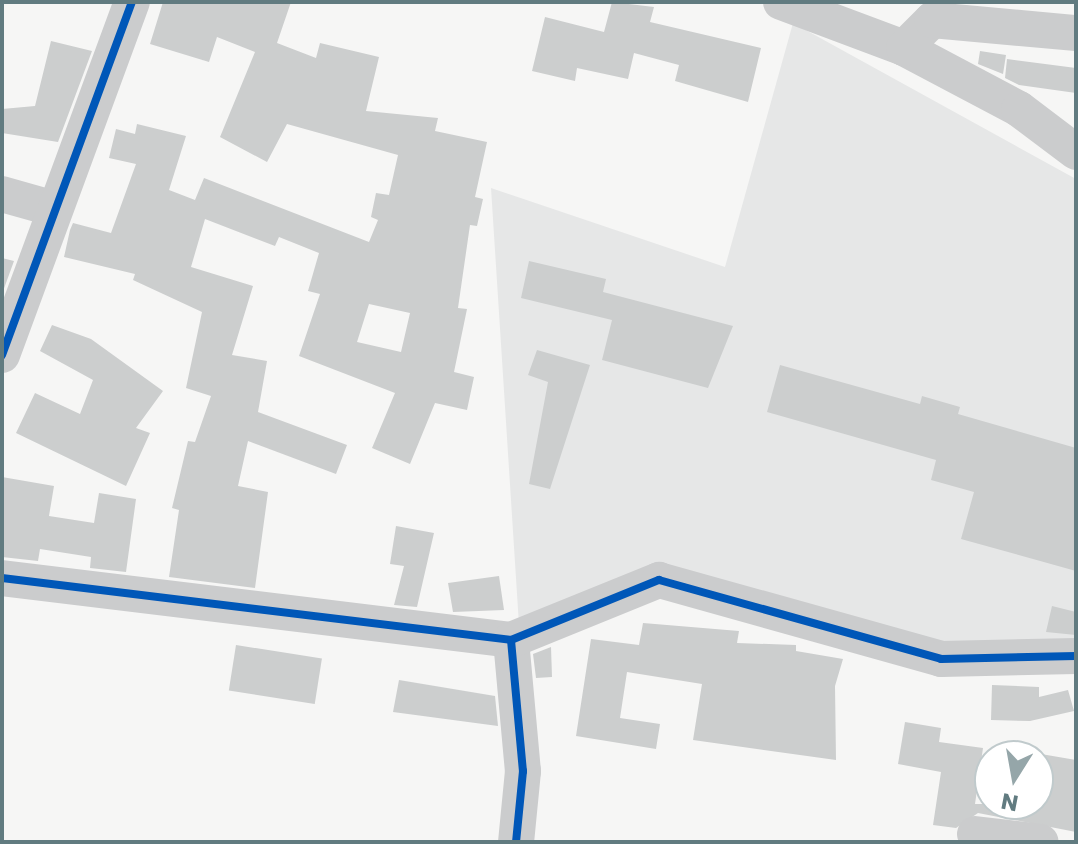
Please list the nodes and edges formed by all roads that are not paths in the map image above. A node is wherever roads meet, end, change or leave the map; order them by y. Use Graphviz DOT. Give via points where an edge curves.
graph roads {
  1 [pos="132,2"];
  2 [pos="781,2"];
  3 [pos="1076,33"];
  4 [pos="904,48"];
  5 [pos="1076,152"];
  6 [pos="2,194"];
  7 [pos="55,209"];
  8 [pos="2,355"];
  9 [pos="2,578"];
  10 [pos="511,640"];
  11 [pos="1076,656"];
  12 [pos="975,834"];
  13 [pos="516,842"];
  14 [pos="1041,842"];
  1 -- 7 [label="street"];
  2 -- 4 [label="street"];
  3 -- 4 [label="street" via="932,20"];
  4 -- 5 [label="street" via="1019,109"];
  6 -- 7 [label="street"];
  7 -- 8 [label="street"];
  9 -- 10 [label="street"];
  10 -- 11 [label="street" via="659,580 941,659"];
  10 -- 13 [label="street" via="523,771"];
  12 -- 14 [label="street"];
}
